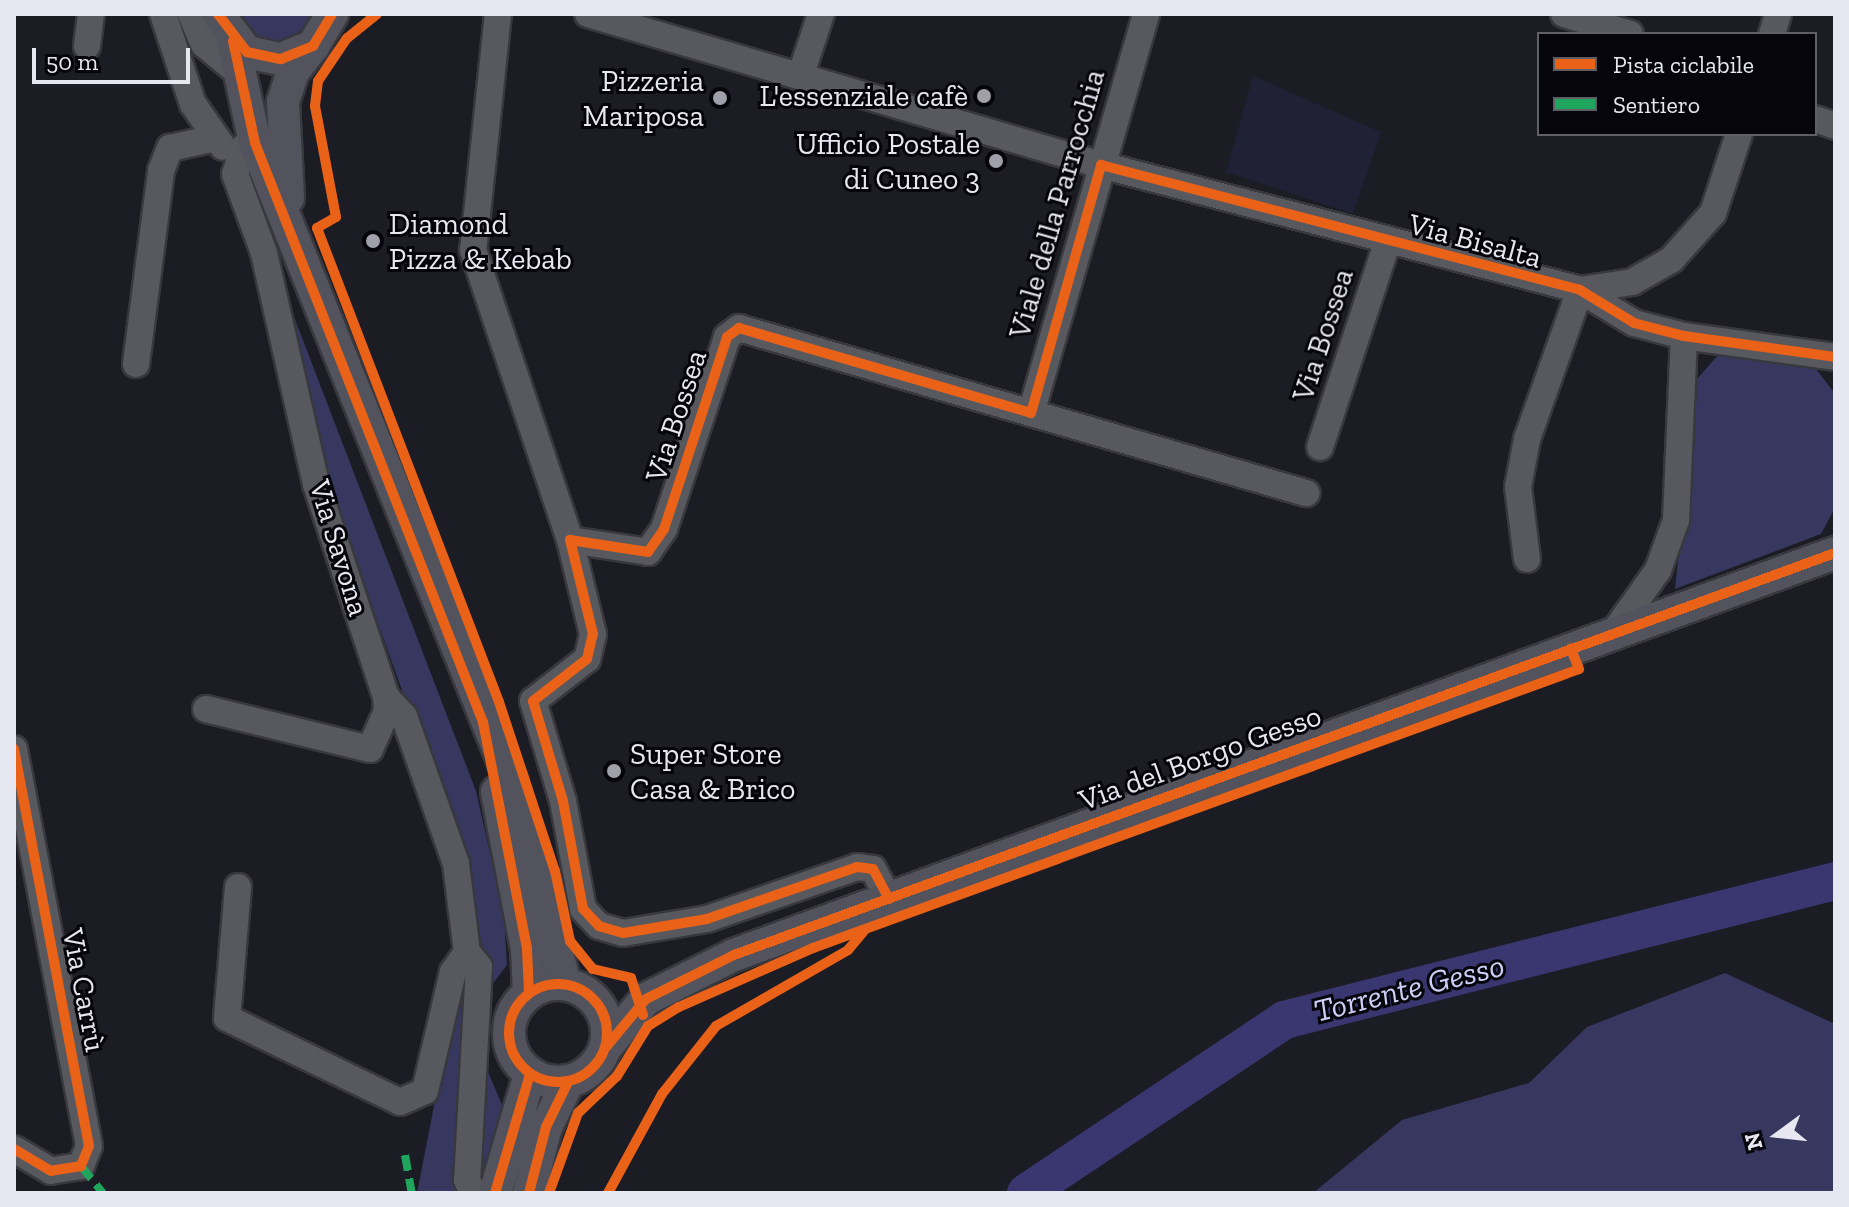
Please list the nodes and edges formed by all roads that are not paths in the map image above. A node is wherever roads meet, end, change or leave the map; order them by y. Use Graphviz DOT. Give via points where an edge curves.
graph roads {
  1 [pos="91,14"];
  2 [pos="163,14"];
  3 [pos="191,14"];
  4 [pos="498,14"];
  5 [pos="588,14"];
  6 [pos="821,14"];
  7 [pos="1146,14"];
  8 [pos="1564,14"];
  9 [pos="329,23"];
  10 [pos="1623,32"];
  11 [pos="228,41"];
  12 [pos="87,46"];
  13 [pos="801,74"];
  14 [pos="1738,136"];
  15 [pos="211,139"];
  16 [pos="246,150"];
  17 [pos="1101,165"];
  18 [pos="289,221"];
  19 [pos="1387,243"];
  20 [pos="1580,290"];
  21 [pos="1684,336"];
  22 [pos="1835,357"];
  23 [pos="136,364"];
  24 [pos="1031,413"];
  25 [pos="1320,447"];
  26 [pos="1306,493"];
  27 [pos="570,540"];
  28 [pos="1835,553"];
  29 [pos="1527,559"];
  30 [pos="1614,632"];
  31 [pos="386,697"];
  32 [pos="206,709"];
  33 [pos="483,722"];
  34 [pos="14,749"];
  35 [pos="238,887"];
  36 [pos="889,899"];
  37 [pos="467,952"];
  38 [pos="579,991"];
  39 [pos="529,993"];
  40 [pos="646,999"];
  41 [pos="606,1047"];
  42 [pos="530,1074"];
  43 [pos="568,1082"];
  44 [pos="14,1149"];
  45 [pos="473,1193"];
  46 [pos="495,1193"];
  47 [pos="529,1193"];
  1 -- 12 [label="street"];
  2 -- 15 [label="street"];
  3 -- 11 [label="street" via="204,44"];
  4 -- 27 [label="street" via="473,250"];
  5 -- 13 [label="street, Via Bisalta"];
  6 -- 13 [label="street"];
  7 -- 17 [label="street, Viale della Parrocchia"];
  8 -- 10 [label="street"];
  9 -- 11 [label="main road" via="281,59"];
  9 -- 18 [label="main road, Via Savona" via="293,72 283,102"];
  11 -- 16 [label="main road, Via Savona"];
  13 -- 17 [label="street, Via Bisalta"];
  14 -- 20 [label="street" via="1713,213 1671,260 1632,282"];
  15 -- 16 [label="street"];
  15 -- 23 [label="street" via="170,148 161,171"];
  16 -- 18 [label="main road, Via Savona"];
  16 -- 31 [label="street, Via Savona" via="235,174 264,253 316,484"];
  17 -- 19 [label="street, Via Bisalta"];
  17 -- 24 [label="street, Viale della Parrocchia"];
  18 -- 33 [label="main road, Via Savona"];
  19 -- 20 [label="street, Via Bisalta"];
  19 -- 25 [label="street, Via Bossea"];
  20 -- 21 [label="street, Via Bisalta" via="1634,323"];
  20 -- 29 [label="street" via="1527,439 1518,487"];
  21 -- 22 [label="street, Via Bisalta"];
  21 -- 30 [label="street" via="1676,520 1658,570"];
  24 -- 26 [label="street, Via Bossea"];
  24 -- 27 [label="street, Via Bossea" via="739,328 727,337 664,529 648,552"];
  27 -- 36 [label="street" via="593,634 587,659 533,701 563,801 583,909 599,926 623,933 707,919 857,867 873,869"];
  28 -- 30 [label="main road, Via del Borgo Gesso"];
  30 -- 36 [label="main road, Via del Borgo Gesso"];
  31 -- 32 [label="street" via="370,749"];
  31 -- 37 [label="street, Via Savona" via="404,716 456,864"];
  33 -- 38 [label="main road, Via Savona" via="512,783"];
  33 -- 39 [label="main road, Via Savona" via="527,949"];
  34 -- 44 [label="street, Via Carrù" via="89,1146 81,1166 51,1171"];
  35 -- 37 [label="street" via="227,1018 234,1027 400,1102 425,1091 453,972"];
  36 -- 40 [label="main road, Via del Borgo Gesso" via="734,955"];
  37 -- 45 [label="street, Via Savona" via="479,967 467,1180"];
  38 -- 39 [label="main road"];
  38 -- 40 [label="main road, Via del Borgo Gesso"];
  38 -- 41 [label="main road" via="605,1021"];
  39 -- 42 [label="main road" via="516,1007 510,1043"];
  40 -- 41 [label="main road, Via del Borgo Gesso"];
  41 -- 43 [label="main road" via="591,1070"];
  42 -- 43 [label="main road"];
  42 -- 46 [label="main road"];
  43 -- 47 [label="main road" via="546,1127"];
}
